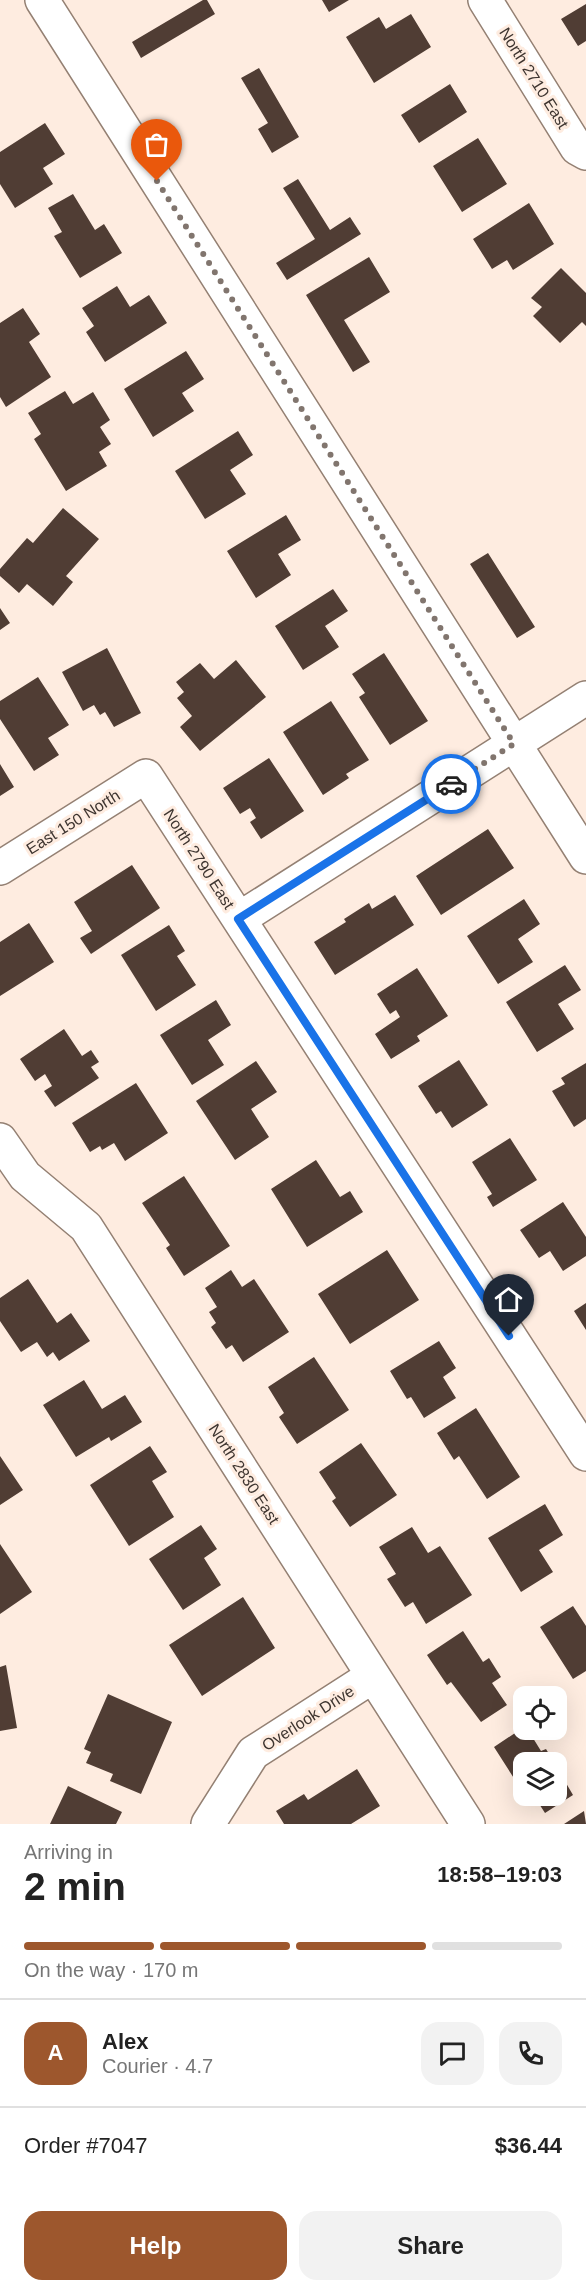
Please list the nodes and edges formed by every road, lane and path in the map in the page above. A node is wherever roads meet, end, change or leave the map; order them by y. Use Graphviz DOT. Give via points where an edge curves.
graph roads {
  1 [pos="42,0"];
  2 [pos="485,0"];
  3 [pos="586,153"];
  4 [pos="586,698"];
  5 [pos="514,744"];
  6 [pos="146,776"];
  7 [pos="586,857"];
  8 [pos="0,868"];
  9 [pos="238,919"];
  10 [pos="0,1140"];
  11 [pos="586,1455"];
  12 [pos="373,1676"];
  13 [pos="208,1824"];
  14 [pos="468,1824"];
  1 -- 5 [label="street"];
  2 -- 3 [label="street, North 2710 East" via="577,148"];
  4 -- 5 [label="street"];
  5 -- 7 [label="street"];
  5 -- 9 [label="street"];
  6 -- 8 [label="street, East 150 North"];
  6 -- 9 [label="street, North 2790 East"];
  9 -- 11 [label="street, North 2790 East"];
  10 -- 12 [label="street, North 2830 East" via="25,1176 86,1227"];
  12 -- 13 [label="street, Overlook Drive" via="253,1753"];
  12 -- 14 [label="street, North 2830 East"];
}
